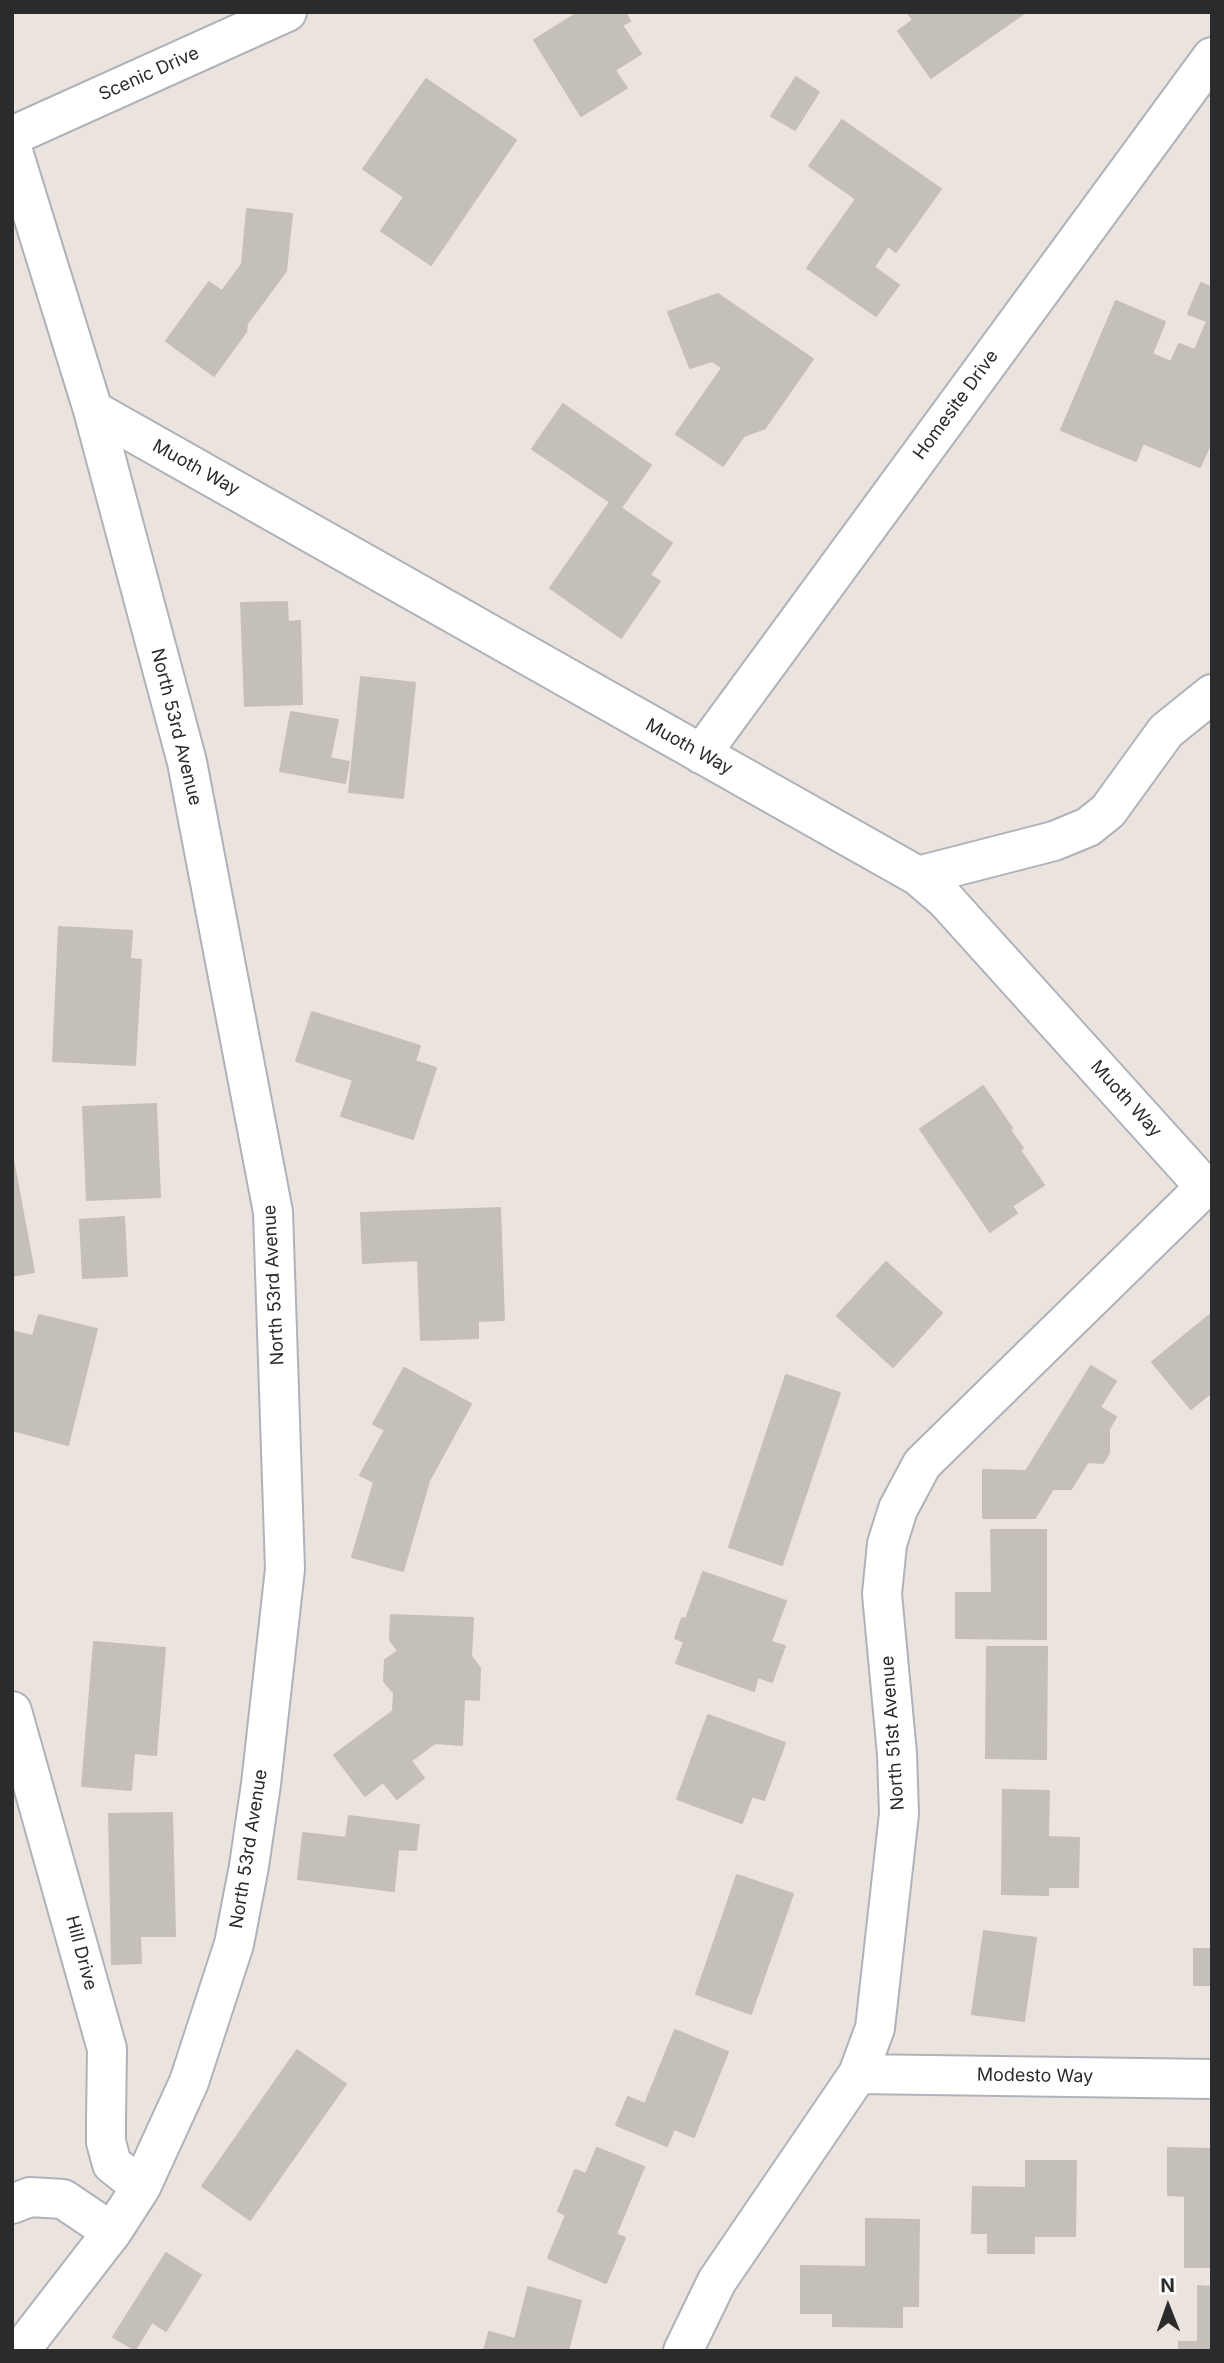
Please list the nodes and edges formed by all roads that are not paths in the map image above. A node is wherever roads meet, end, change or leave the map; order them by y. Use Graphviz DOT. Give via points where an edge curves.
graph roads {
  1 [pos="286,12"];
  2 [pos="1212,57"];
  3 [pos="12,136"];
  4 [pos="12,148"];
  5 [pos="93,410"];
  6 [pos="1212,694"];
  7 [pos="701,754"];
  8 [pos="918,876"];
  9 [pos="1208,1185"];
  10 [pos="12,1711"];
  11 [pos="858,2074"];
  12 [pos="1212,2079"];
  13 [pos="141,2187"];
  14 [pos="12,2204"];
  15 [pos="112,2232"];
  16 [pos="20,2351"];
  17 [pos="683,2351"];
  1 -- 3 [label="street, Scenic Drive"];
  2 -- 7 [label="street, Homesite Drive"];
  4 -- 5 [label="street, North 53rd Avenue"];
  5 -- 7 [label="street, Muoth Way"];
  5 -- 13 [label="street, North 53rd Avenue" via="187,762 273,1212 285,1569 261,1784 233,1944 189,2082"];
  6 -- 8 [label="street" via="1166,731 1108,811 1088,827 1054,841"];
  7 -- 8 [label="street, Muoth Way"];
  8 -- 9 [label="street, Muoth Way" via="945,899"];
  9 -- 11 [label="street, North 51st Avenue" via="922,1464 898,1509 887,1544 882,1594 900,1814 875,2028"];
  10 -- 13 [label="street, Hill Drive" via="107,2049 106,2132 112,2164"];
  11 -- 12 [label="street, Modesto Way"];
  11 -- 17 [label="street, North 51st Avenue" via="717,2281"];
  13 -- 15 [label="street, North 53rd Avenue"];
  14 -- 15 [label="street" via="30,2197 63,2199"];
  15 -- 16 [label="street, North 53rd Avenue"];
}
